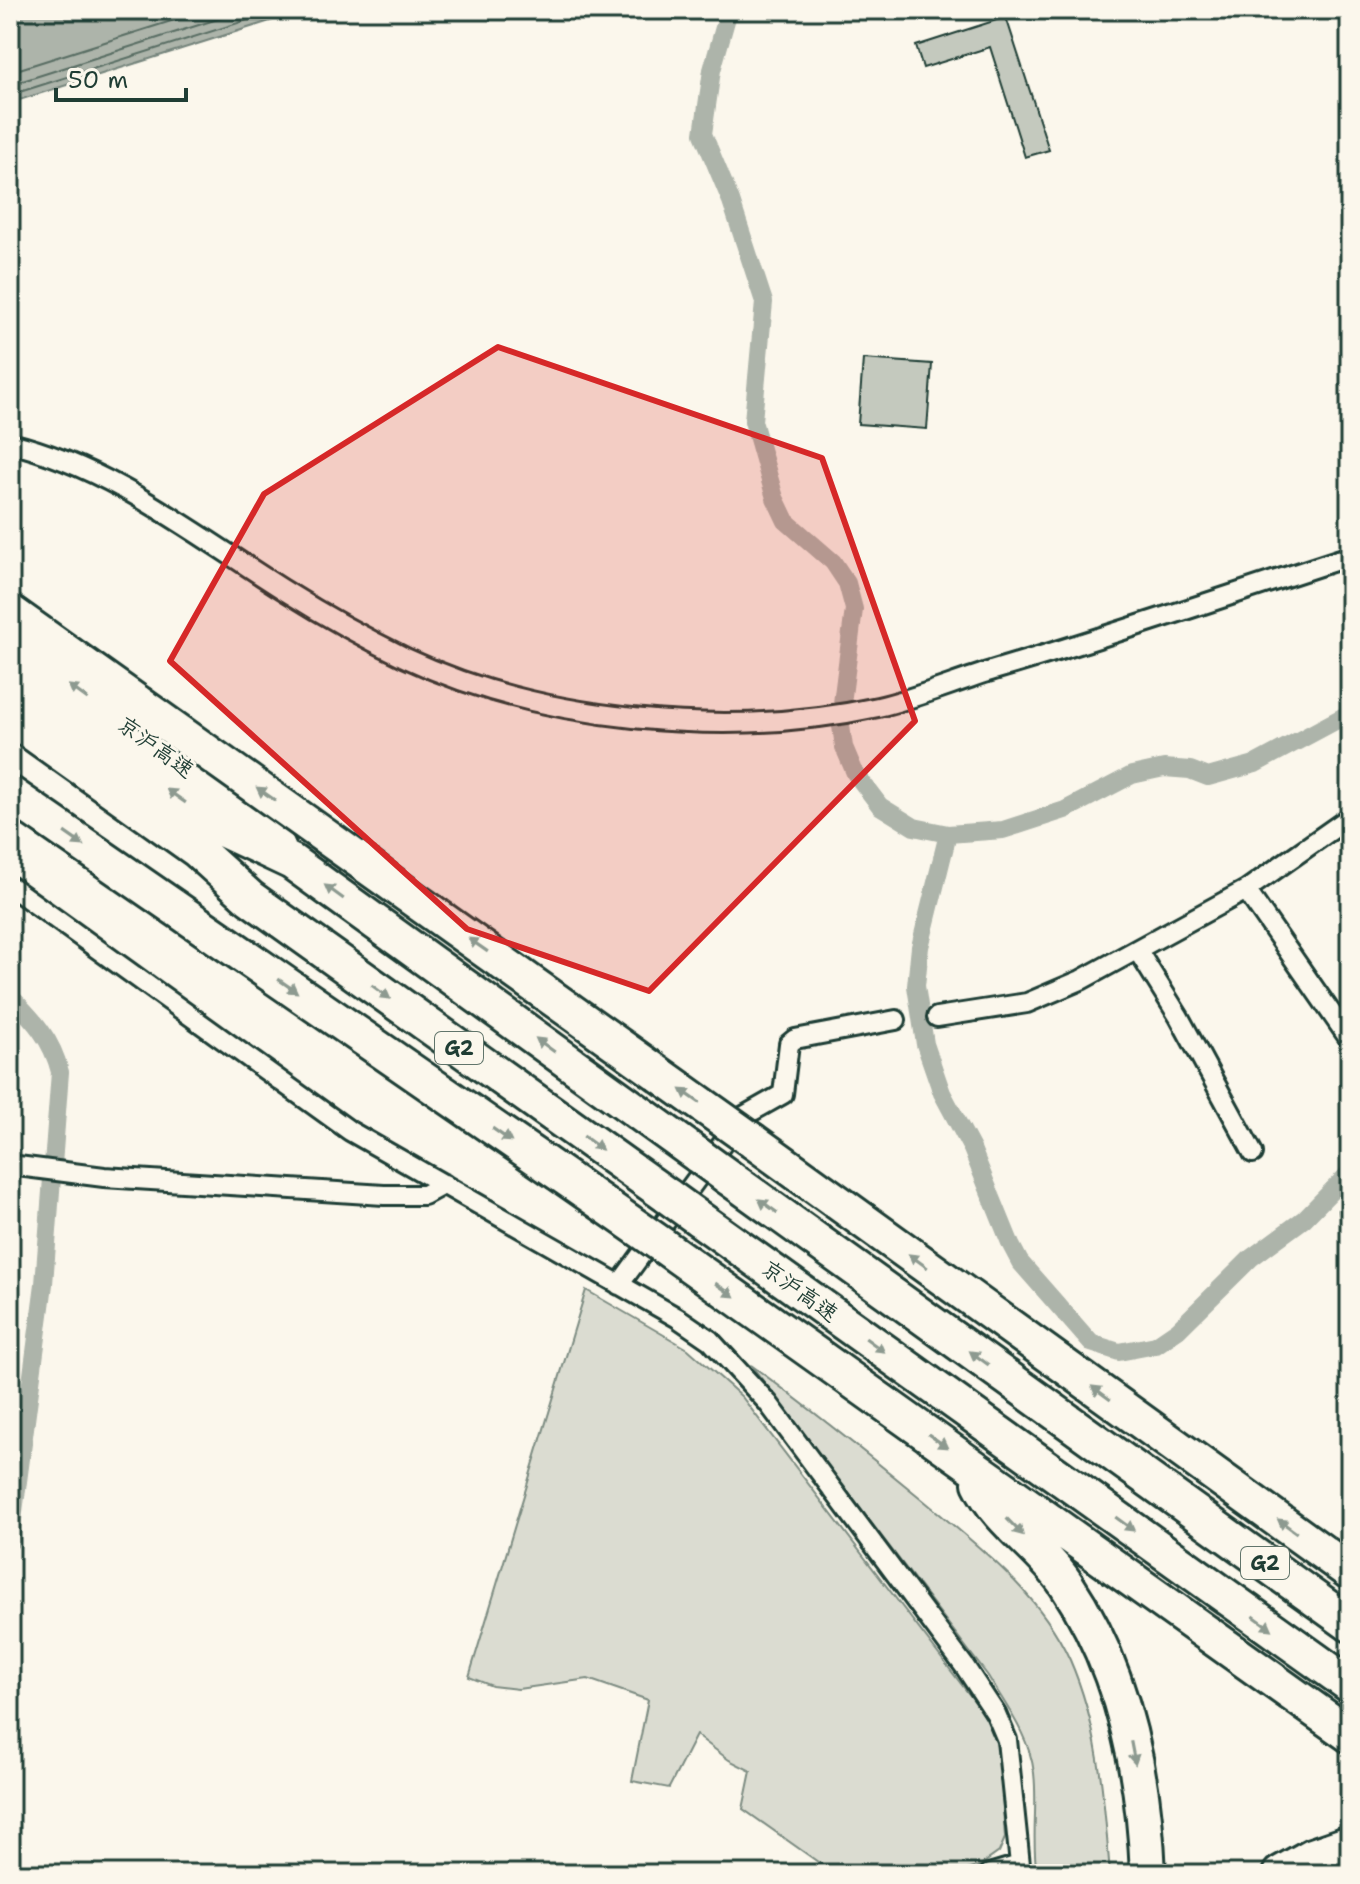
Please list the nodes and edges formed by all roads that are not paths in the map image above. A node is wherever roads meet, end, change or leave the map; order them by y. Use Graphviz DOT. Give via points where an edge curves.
graph roads {
  1 [pos="10,443"];
  2 [pos="1350,556"];
  3 [pos="10,612"];
  4 [pos="10,643"];
  5 [pos="10,679"];
  6 [pos="10,717"];
  7 [pos="10,746"];
  8 [pos="10,794"];
  9 [pos="1350,817"];
  10 [pos="292,862"];
  11 [pos="10,886"];
  12 [pos="1246,890"];
  13 [pos="250,898"];
  14 [pos="1138,951"];
  15 [pos="937,1017"];
  16 [pos="896,1020"];
  17 [pos="1350,1040"];
  18 [pos="1253,1153"];
  19 [pos="10,1165"];
  20 [pos="444,1184"];
  21 [pos="1350,1204"];
  22 [pos="1350,1211"];
  23 [pos="619,1285"];
  24 [pos="971,1464"];
  25 [pos="1350,1572"];
  26 [pos="1350,1624"];
  27 [pos="1350,1685"];
  28 [pos="1350,1735"];
  29 [pos="1350,1843"];
  30 [pos="1148,1869"];
  31 [pos="1020,1870"];
  32 [pos="989,1874"];
  33 [pos="1280,1874"];
  1 -- 2 [label="street" via="92,472 350,629 410,659 533,700 671,721 824,715 910,698"];
  25 -- 3 [label="highway, one-way, bridge"];
  10 -- 4 [label="highway, 京沪高速 / G2, one-way" via="240,807"];
  10 -- 5 [label="highway, 京沪高速 / G2, one-way" via="224,830"];
  6 -- 13 [label="highway, 京沪高速 / G2" via="197,850"];
  7 -- 13 [label="highway, 京沪高速 / G2" via="183,869"];
  8 -- 24 [label="highway, one-way, bridge"];
  9 -- 12 [label="street"];
  26 -- 10 [label="highway, 京沪高速 / G2, one-way, bridge"];
  11 -- 20 [label="street" via="350,1131"];
  12 -- 14 [label="street"];
  12 -- 17 [label="street"];
  13 -- 27 [label="highway, 京沪高速 / G2, one-way, bridge"];
  14 -- 15 [label="street" via="1027,1003"];
  14 -- 18 [label="street"];
  16 -- 23 [label="street" via="845,1027 789,1044 783,1094 742,1117"];
  19 -- 20 [label="street" via="104,1177 384,1195 424,1195"];
  20 -- 23 [label="street"];
  21 -- 22 [label="street"];
  23 -- 31 [label="street" via="688,1325 738,1367 965,1667 1007,1740"];
  24 -- 28 [label="highway"];
  24 -- 30 [label="highway, one-way" via="989,1502 1065,1582 1096,1635 1133,1747"];
  29 -- 33 [label="highway"];
  31 -- 32 [label="street"];
}
